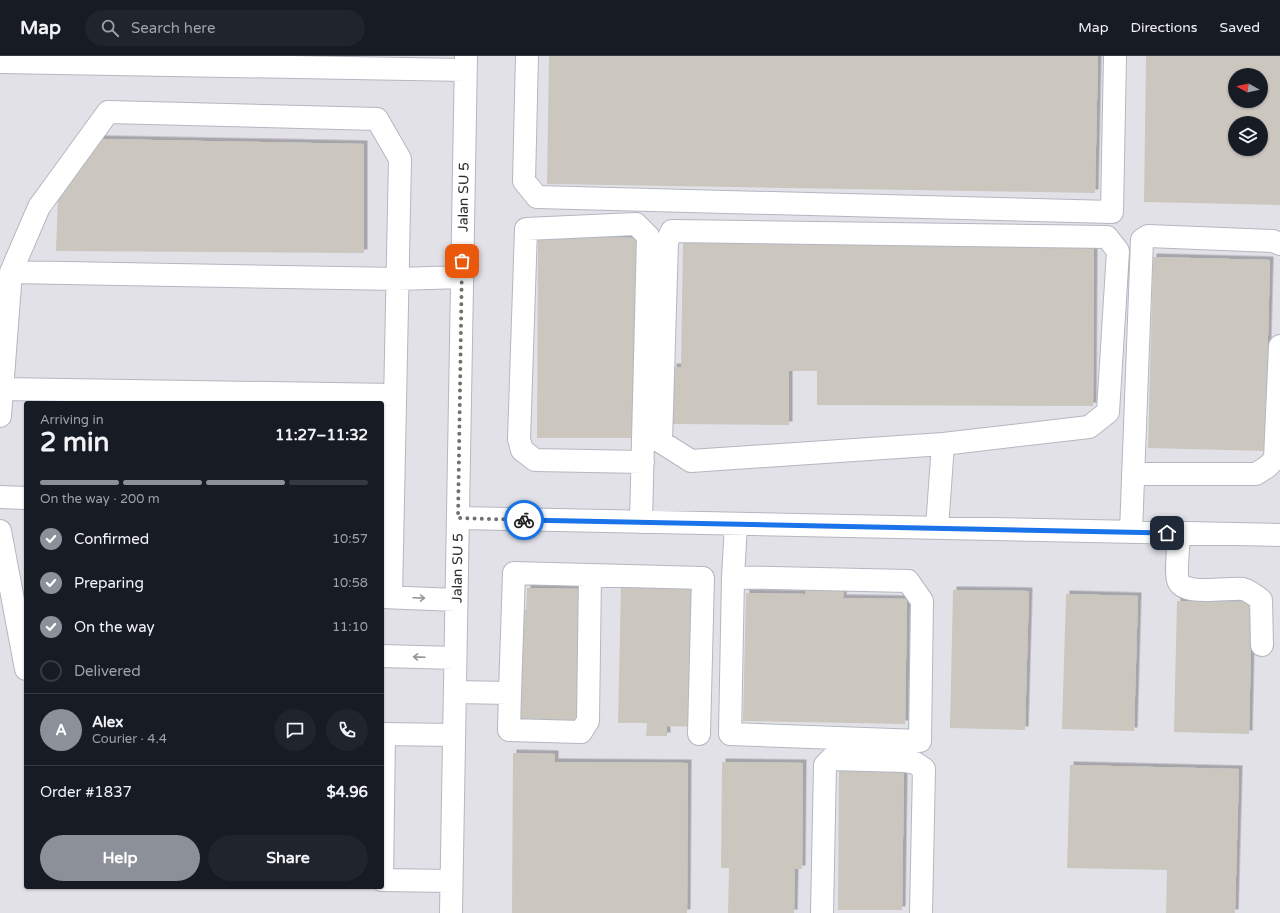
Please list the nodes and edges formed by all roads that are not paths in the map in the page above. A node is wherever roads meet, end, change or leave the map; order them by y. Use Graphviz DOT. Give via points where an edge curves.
graph roads {
  1 [pos="527,56"];
  2 [pos="1115,56"];
  3 [pos="0,62"];
  4 [pos="465,63"];
  5 [pos="1280,244"];
  6 [pos="11,272"];
  7 [pos="462,277"];
  8 [pos="398,279"];
  9 [pos="1280,346"];
  10 [pos="2,389"];
  11 [pos="395,395"];
  12 [pos="0,416"];
  13 [pos="943,444"];
  14 [pos="643,462"];
  15 [pos="1133,474"];
  16 [pos="0,497"];
  17 [pos="24,498"];
  18 [pos="387,510"];
  19 [pos="458,518"];
  20 [pos="641,522"];
  21 [pos="736,524"];
  22 [pos="937,528"];
  23 [pos="0,531"];
  24 [pos="1131,532"];
  25 [pos="1179,533"];
  26 [pos="1280,535"];
  27 [pos="590,575"];
  28 [pos="733,577"];
  29 [pos="386,597"];
  30 [pos="456,600"];
  31 [pos="21,621"];
  32 [pos="1262,645"];
  33 [pos="24,650"];
  34 [pos="384,656"];
  35 [pos="455,658"];
  36 [pos="455,692"];
  37 [pos="510,693"];
  38 [pos="384,734"];
  39 [pos="700,734"];
  40 [pos="454,735"];
  41 [pos="384,880"];
  42 [pos="451,881"];
  43 [pos="451,913"];
  44 [pos="822,913"];
  45 [pos="921,913"];
  1 -- 2 [label="street" via="524,181 537,197 1112,212"];
  3 -- 4 [label="street"];
  4 -- 7 [label="street, Jalan SU 5"];
  5 -- 15 [label="street" via="1273,241 1148,236 1142,240"];
  6 -- 8 [label="street"];
  6 -- 8 [label="street" via="39,207 108,112 377,119 400,158"];
  6 -- 10 [label="street"];
  7 -- 8 [label="street"];
  7 -- 19 [label="street, Jalan SU 5"];
  8 -- 11 [label="street"];
  9 -- 15 [label="street" via="1275,459 1268,467 1256,474"];
  10 -- 11 [label="street"];
  10 -- 12 [label="street"];
  11 -- 18 [label="street"];
  13 -- 13 [label="street" via="691,461 661,442 667,241 672,231 1107,237 1118,251 1108,412 1089,427"];
  13 -- 22 [label="street"];
  14 -- 14 [label="street" via="648,236 636,224 526,229 519,439 522,450 534,460"];
  14 -- 20 [label="street"];
  15 -- 24 [label="street"];
  16 -- 17 [label="street"];
  18 -- 29 [label="street"];
  19 -- 20 [label="street"];
  19 -- 30 [label="street, Jalan SU 5"];
  20 -- 21 [label="street"];
  21 -- 22 [label="street"];
  21 -- 28 [label="street"];
  22 -- 24 [label="street"];
  23 -- 31 [label="street"];
  24 -- 25 [label="street"];
  25 -- 26 [label="street"];
  25 -- 32 [label="street" via="1180,584 1193,590 1243,589 1252,593 1261,600"];
  27 -- 37 [label="street" via="514,573"];
  27 -- 37 [label="street" via="588,721 585,728 581,732 509,730"];
  27 -- 39 [label="street" via="703,578"];
  28 -- 28 [label="street" via="908,582 922,601 920,741 730,734"];
  29 -- 30 [label="street, one-way"];
  30 -- 35 [label="street, Jalan SU 5"];
  31 -- 33 [label="street"];
  35 -- 34 [label="street, one-way"];
  35 -- 36 [label="street, Jalan SU 5"];
  36 -- 37 [label="street"];
  36 -- 40 [label="street, Jalan SU 5"];
  38 -- 40 [label="street"];
  40 -- 42 [label="street, Jalan SU 5"];
  41 -- 42 [label="street"];
  42 -- 43 [label="street, Jalan SU 5"];
  44 -- 45 [label="street" via="825,765 831,759 915,763 924,769"];
}
